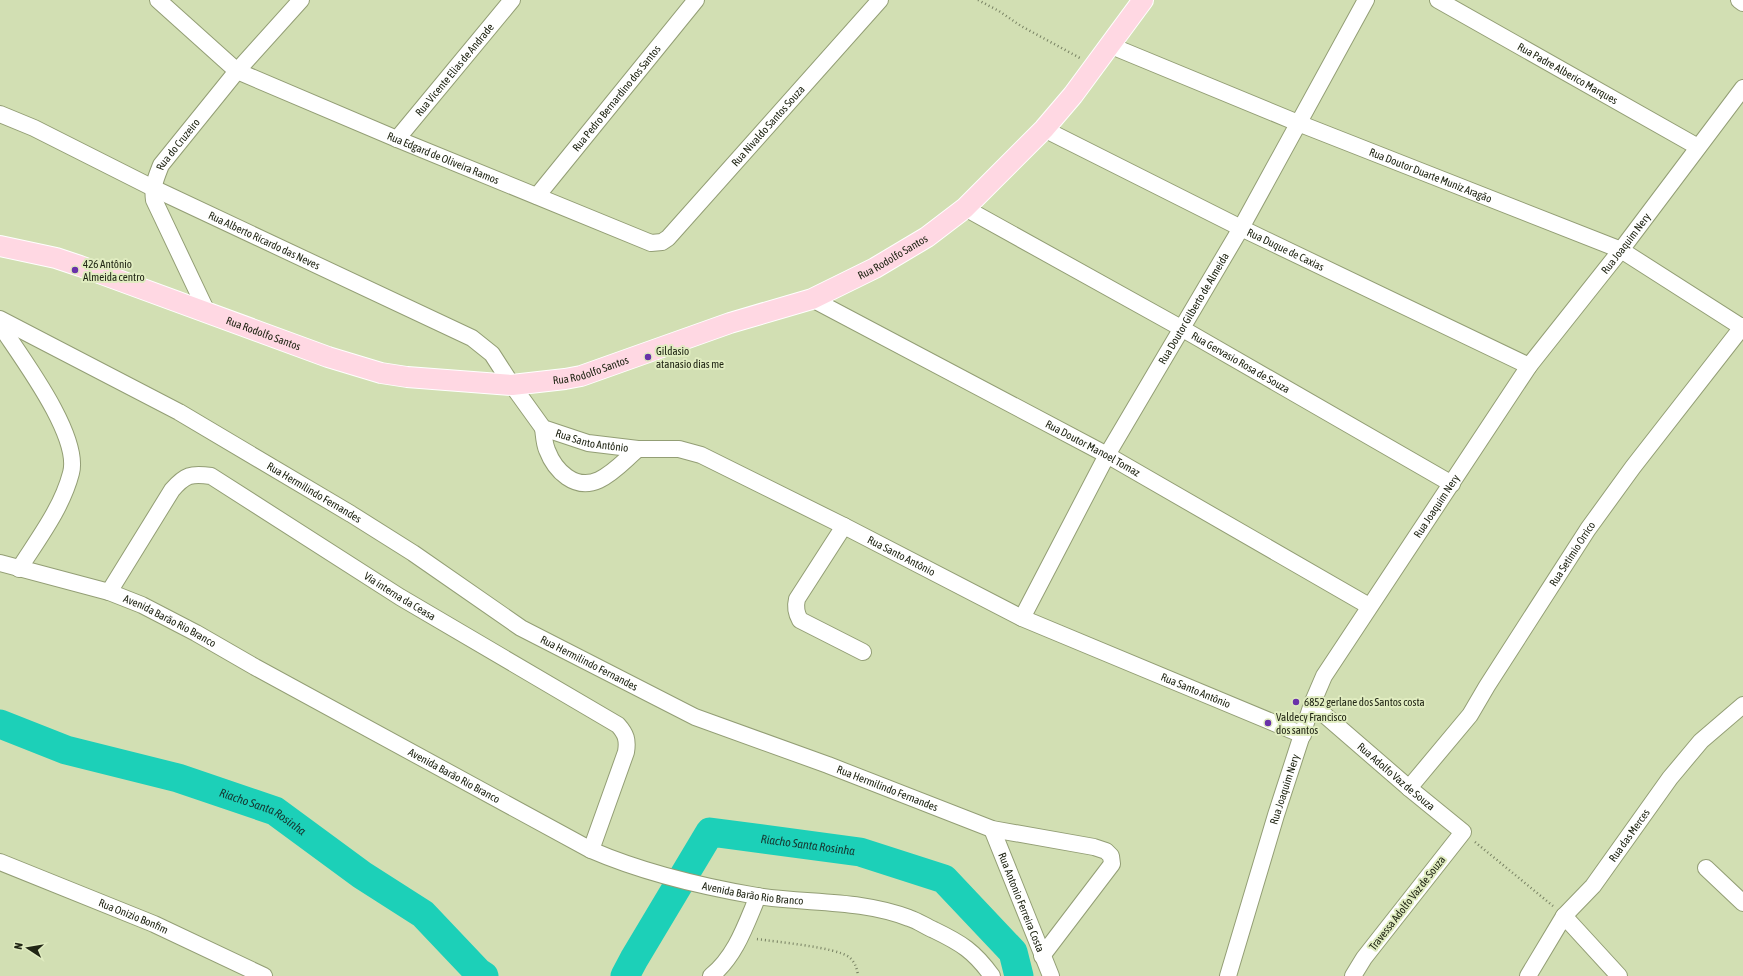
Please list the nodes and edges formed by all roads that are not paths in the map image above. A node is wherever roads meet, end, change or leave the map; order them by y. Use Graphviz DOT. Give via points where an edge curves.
graph roads {
  1 [pos="158,0"];
  2 [pos="301,0"];
  3 [pos="512,0"];
  4 [pos="696,0"];
  5 [pos="880,0"];
  6 [pos="1143,0"];
  7 [pos="1366,0"];
  8 [pos="1438,0"];
  9 [pos="1740,0"];
  10 [pos="1743,3"];
  11 [pos="1109,45"];
  12 [pos="237,71"];
  13 [pos="1743,88"];
  14 [pos="0,114"];
  15 [pos="1298,123"];
  16 [pos="1044,129"];
  17 [pos="397,139"];
  18 [pos="1698,147"];
  19 [pos="153,188"];
  20 [pos="537,196"];
  21 [pos="965,208"];
  22 [pos="1241,228"];
  23 [pos="651,243"];
  24 [pos="0,246"];
  25 [pos="1621,250"];
  26 [pos="812,299"];
  27 [pos="208,314"];
  28 [pos="0,319"];
  29 [pos="0,325"];
  30 [pos="1743,327"];
  31 [pos="1181,328"];
  32 [pos="1529,366"];
  33 [pos="512,385"];
  34 [pos="543,428"];
  35 [pos="638,449"];
  36 [pos="1107,456"];
  37 [pos="1452,484"];
  38 [pos="844,526"];
  39 [pos="0,563"];
  40 [pos="19,569"];
  41 [pos="109,592"];
  42 [pos="1369,606"];
  43 [pos="1022,618"];
  44 [pos="863,652"];
  45 [pos="1312,704"];
  46 [pos="1743,706"];
  47 [pos="1303,736"];
  48 [pos="1409,788"];
  49 [pos="992,828"];
  50 [pos="1463,832"];
  51 [pos="591,850"];
  52 [pos="0,862"];
  53 [pos="1706,868"];
  54 [pos="758,896"];
  55 [pos="1743,903"];
  56 [pos="1564,916"];
  57 [pos="1042,956"];
  58 [pos="264,976"];
  59 [pos="711,976"];
  60 [pos="992,976"];
  61 [pos="1051,976"];
  62 [pos="1228,976"];
  63 [pos="1353,976"];
  64 [pos="1528,976"];
  65 [pos="1619,976"];
  1 -- 12 [label="street, Rua Edgard de Oliveira Ramos"];
  2 -- 12 [label="street, Rua do Cruzeiro"];
  3 -- 17 [label="street, Rua Vicente Elias de Andrade"];
  4 -- 20 [label="street, Rua Pedro Bernardino dos Santos"];
  5 -- 23 [label="street, Rua Nivaldo Santos Souza" via="668,238 662,242"];
  6 -- 11 [label="main road, Rua Rodolfo Santos"];
  7 -- 15 [label="street, Rua Doutor Gilberto de Almeida"];
  8 -- 18 [label="street, Rua Padre Alberico Marques"];
  9 -- 10 [label="street"];
  11 -- 15 [label="street, Rua Doutor Duarte Muniz Aragão"];
  11 -- 16 [label="main road, Rua Rodolfo Santos" via="1073,95"];
  12 -- 17 [label="street, Rua Edgard de Oliveira Ramos"];
  12 -- 19 [label="street, Rua do Cruzeiro" via="161,165"];
  13 -- 18 [label="street, Rua Joaquim Nery"];
  14 -- 19 [label="street, Rua Alberto Ricardo das Neves" via="34,128"];
  15 -- 22 [label="street, Rua Doutor Gilberto de Almeida"];
  15 -- 25 [label="street, Rua Doutor Duarte Muniz Aragão"];
  16 -- 21 [label="main road, Rua Rodolfo Santos"];
  16 -- 22 [label="street, Rua Duque de Caxias"];
  17 -- 20 [label="street, Rua Edgard de Oliveira Ramos"];
  18 -- 25 [label="street, Rua Joaquim Nery"];
  19 -- 27 [label="street" via="154,200"];
  19 -- 33 [label="street, Rua Alberto Ricardo das Neves" via="472,338 492,354"];
  20 -- 23 [label="street, Rua Edgard de Oliveira Ramos"];
  21 -- 26 [label="main road, Rua Rodolfo Santos" via="902,253"];
  21 -- 31 [label="street, Rua Gervasio Rosa de Souza"];
  22 -- 31 [label="street, Rua Doutor Gilberto de Almeida"];
  22 -- 32 [label="street, Rua Duque de Caxias"];
  24 -- 27 [label="main road, Rua Rodolfo Santos" via="56,258"];
  25 -- 30 [label="street, Rua Doutor Duarte Muniz Aragão"];
  25 -- 32 [label="street, Rua Joaquim Nery"];
  26 -- 33 [label="main road, Rua Rodolfo Santos" via="730,323 565,380"];
  26 -- 36 [label="street, Rua Doutor Manoel Tomaz"];
  27 -- 33 [label="main road, Rua Rodolfo Santos" via="328,357 381,372 408,377"];
  28 -- 49 [label="street, Rua Hermilindo Fernandes" via="179,412 357,518 521,628 613,676 695,717"];
  29 -- 40 [label="street" via="47,398 71,448 72,472 57,508"];
  30 -- 48 [label="street, Rua Setimio Orrico" via="1633,467 1588,529 1470,715"];
  31 -- 36 [label="street, Rua Doutor Gilberto de Almeida"];
  31 -- 37 [label="street, Rua Gervasio Rosa de Souza"];
  32 -- 37 [label="street, Rua Joaquim Nery"];
  33 -- 34 [label="street, Rua Santo Antônio"];
  34 -- 35 [label="street, Rua Santo Antônio" via="588,443"];
  34 -- 35 [label="street" via="546,448 552,460 560,472 579,483 598,481"];
  35 -- 38 [label="street, Rua Santo Antônio" via="679,449 701,455"];
  36 -- 42 [label="street, Rua Doutor Manoel Tomaz"];
  36 -- 43 [label="street, Rua Doutor Gilberto de Almeida"];
  37 -- 42 [label="street, Rua Joaquim Nery"];
  38 -- 43 [label="street, Rua Santo Antônio"];
  38 -- 44 [label="street" via="797,599 796,613 800,620"];
  39 -- 40 [label="street, Avenida Barão Rio Branco"];
  40 -- 41 [label="street, Avenida Barão Rio Branco"];
  41 -- 51 [label="street, Avenida Barão Rio Branco" via="142,605 196,633"];
  41 -- 51 [label="street, Via interna da Ceasa" via="172,490 189,476 211,476 400,597 618,725 627,737 626,752"];
  42 -- 45 [label="street, Rua Joaquim Nery" via="1324,676"];
  43 -- 47 [label="street, Rua Santo Antônio"];
  45 -- 47 [label="street, Rua Joaquim Nery"];
  45 -- 48 [label="street, Rua Adolfo Vaz de Souza"];
  46 -- 56 [label="street, Rua das Merces" via="1697,747 1670,778 1593,886"];
  47 -- 62 [label="street, Rua Joaquim Nery" via="1273,823"];
  48 -- 50 [label="street, Rua Adolfo Vaz de Souza"];
  49 -- 57 [label="street, Rua Antonio Ferreira Costa"];
  49 -- 57 [label="street, Rua Hermilindo Fernandes" via="1094,847 1106,851 1111,856 1112,864 1107,872"];
  50 -- 63 [label="street, Travessa Adolfo Vaz de Souza" via="1364,958"];
  51 -- 54 [label="street, Avenida Barão Rio Branco" via="624,864 680,881"];
  52 -- 58 [label="street, Rua Onizio Bonfim" via="154,924"];
  53 -- 55 [label="street"];
  54 -- 59 [label="street" via="730,957"];
  54 -- 60 [label="street, Avenida Barão Rio Branco" via="841,903 875,908 910,918 954,939 976,956"];
  56 -- 64 [label="street, Rua das Merces"];
  56 -- 65 [label="street"];
  57 -- 61 [label="street, Rua Antonio Ferreira Costa"];
}
